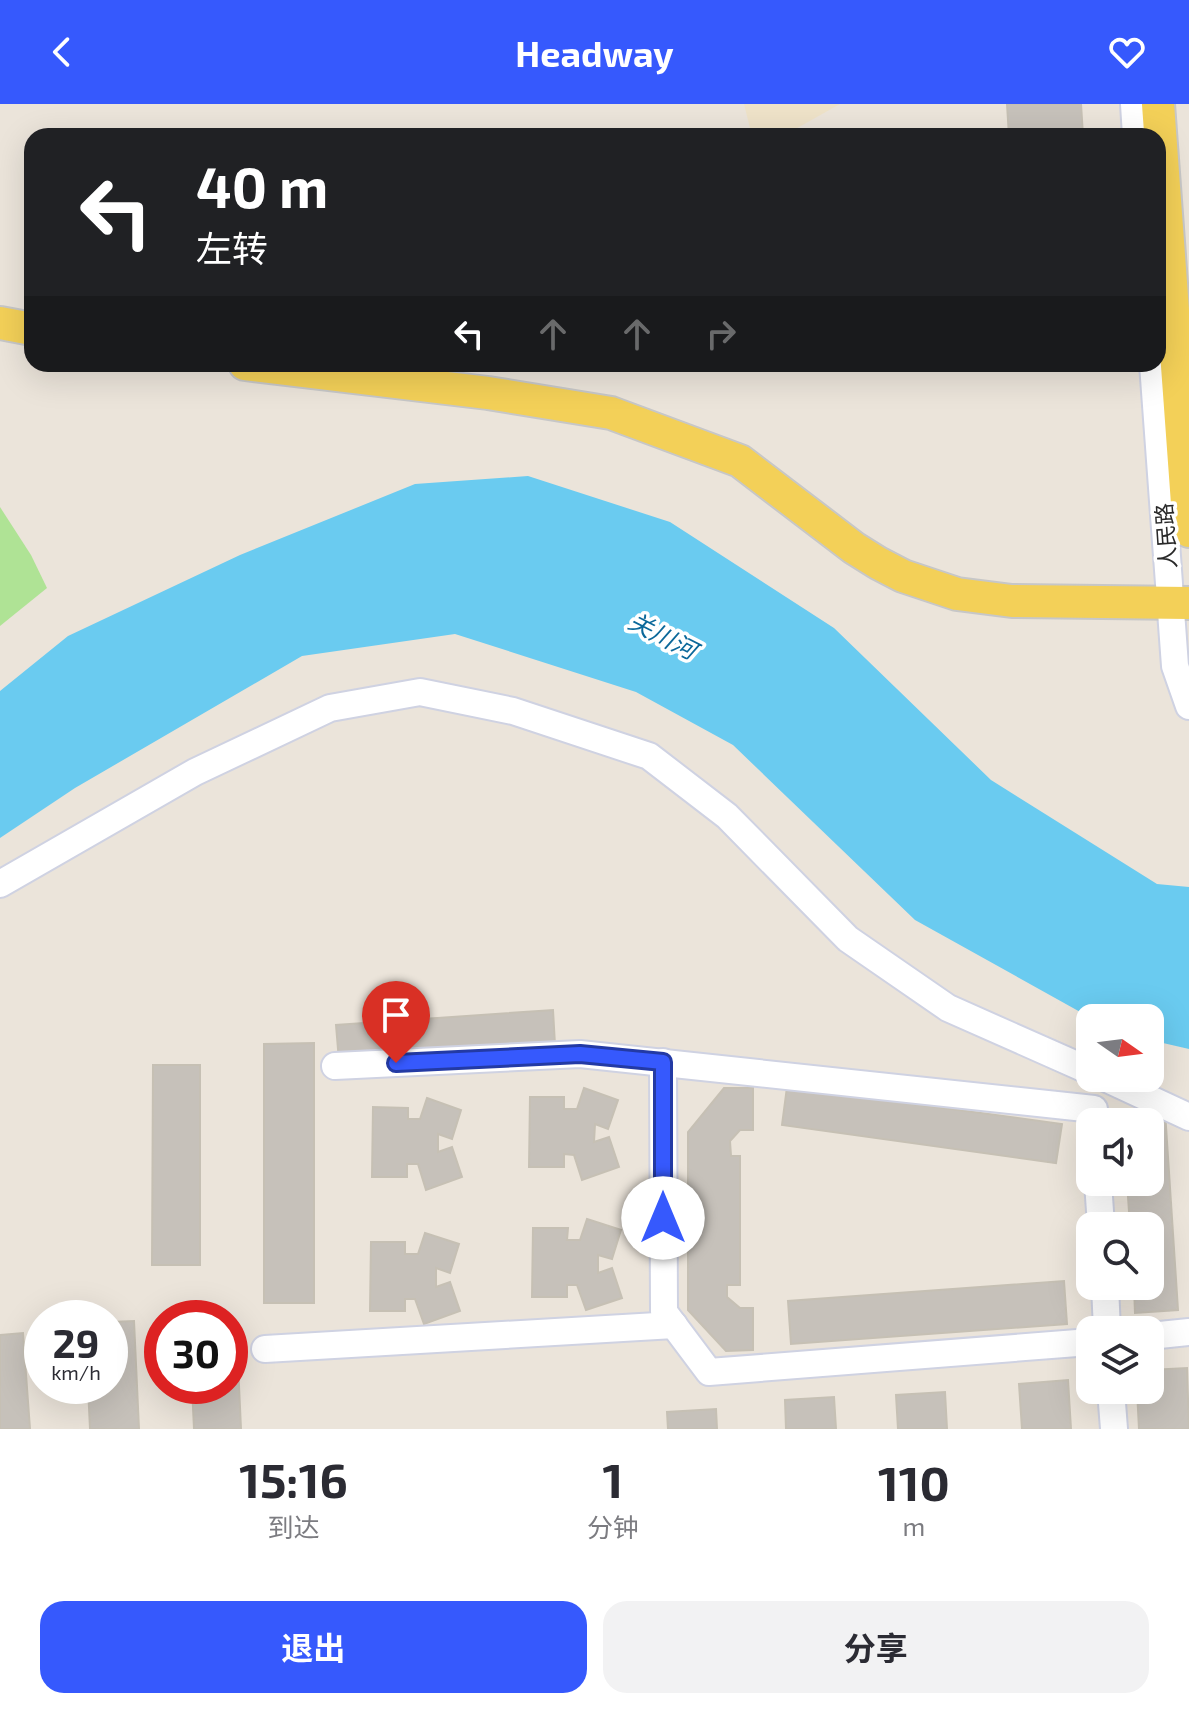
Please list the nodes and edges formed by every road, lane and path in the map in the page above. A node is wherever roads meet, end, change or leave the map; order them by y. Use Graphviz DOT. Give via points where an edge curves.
graph roads {
  1 [pos="1134,104"];
  2 [pos="1158,104"];
  3 [pos="1136,128"];
  4 [pos="1160,128"];
  5 [pos="1166,214"];
  6 [pos="0,323"];
  7 [pos="24,328"];
  8 [pos="312,372"];
  9 [pos="1154,372"];
  10 [pos="1189,531"];
  11 [pos="1180,602"];
  12 [pos="1189,706"];
  13 [pos="0,884"];
  14 [pos="663,1062"];
  15 [pos="1076,1065"];
  16 [pos="335,1066"];
  17 [pos="1135,1092"];
  18 [pos="1085,1108"];
  19 [pos="1189,1117"];
  20 [pos="674,1325"];
  21 [pos="1189,1332"];
  22 [pos="1164,1335"];
  23 [pos="1076,1343"];
  24 [pos="265,1349"];
  25 [pos="1112,1404"];
  26 [pos="1114,1429"];
  1 -- 3 [label="street"];
  2 -- 4 [label="main road, 人民路"];
  5 -- 10 [label="main road, 人民路"];
  6 -- 7 [label="main road"];
  8 -- 11 [label="main road" via="611,413 740,461 878,563 957,594 1012,601"];
  9 -- 11 [label="street, 人民路"];
  11 -- 12 [label="street, 人民路" via="1175,666"];
  13 -- 15 [label="street" via="195,772 330,708 420,692 513,711 649,756 727,816 848,939 948,1008"];
  14 -- 16 [label="street" via="580,1054"];
  14 -- 18 [label="street"];
  14 -- 20 [label="street" via="664,1312"];
  17 -- 19 [label="street"];
  20 -- 23 [label="street" via="709,1372"];
  20 -- 24 [label="street"];
  21 -- 22 [label="street"];
  25 -- 26 [label="street"];
}
